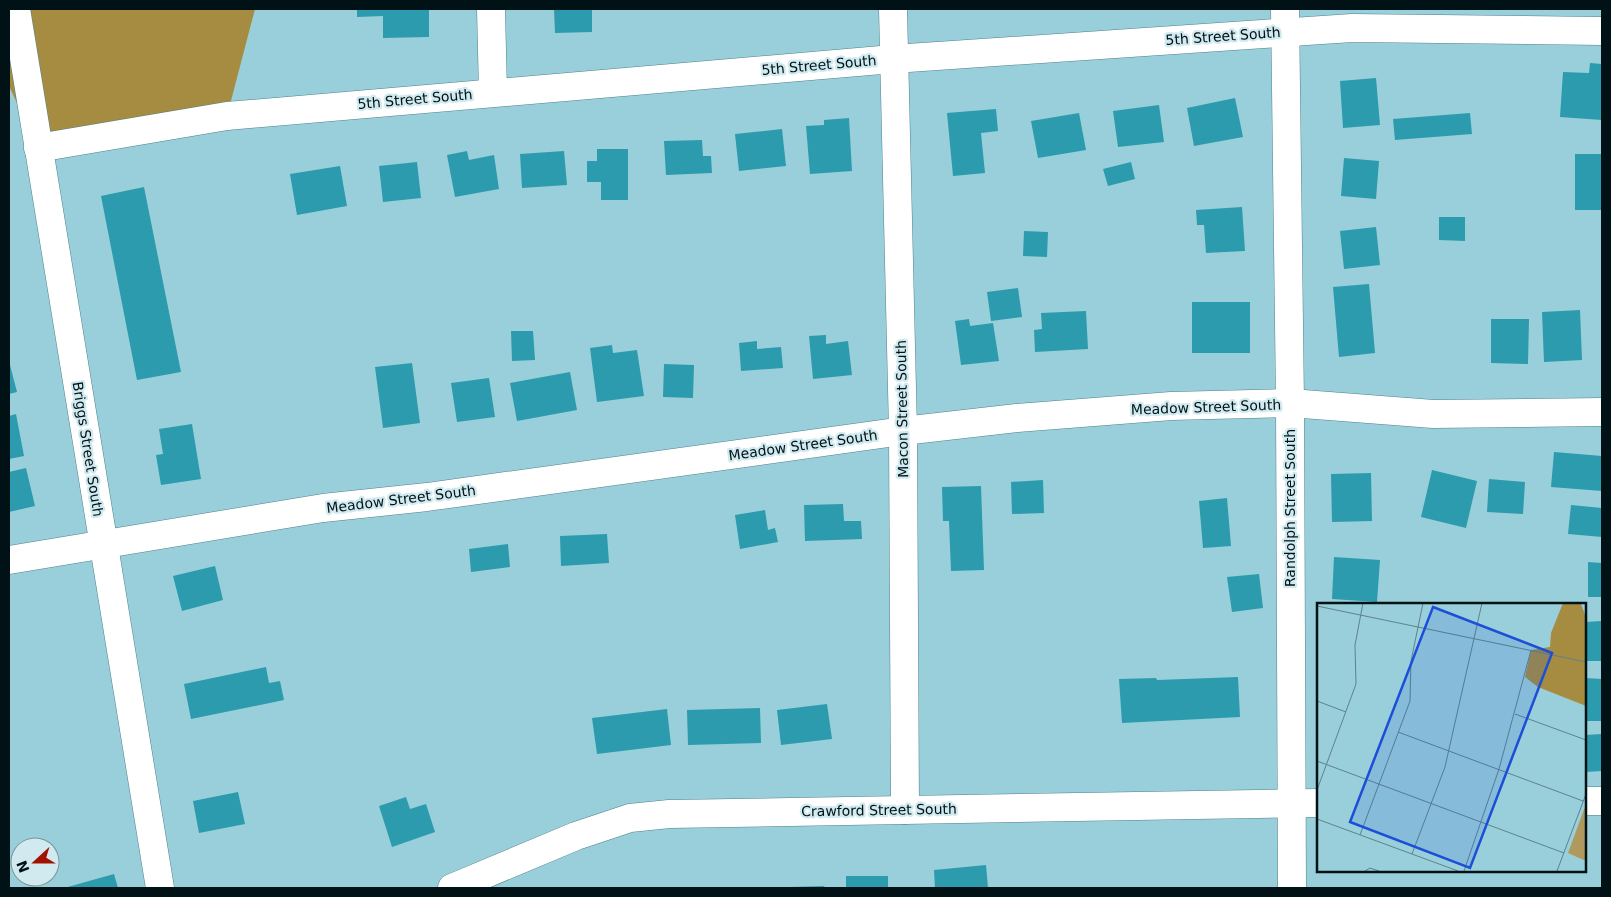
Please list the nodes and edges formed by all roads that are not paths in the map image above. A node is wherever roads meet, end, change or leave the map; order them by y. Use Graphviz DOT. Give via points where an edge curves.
graph roads {
  1 [pos="16,9"];
  2 [pos="491,9"];
  3 [pos="893,9"];
  4 [pos="1286,20"];
  5 [pos="1602,31"];
  6 [pos="893,58"];
  7 [pos="493,92"];
  8 [pos="38,148"];
  9 [pos="1290,403"];
  10 [pos="1602,412"];
  11 [pos="903,431"];
  12 [pos="103,545"];
  13 [pos="9,560"];
  14 [pos="1602,800"];
  15 [pos="1586,801"];
  16 [pos="1291,803"];
  17 [pos="1317,803"];
  18 [pos="905,810"];
  19 [pos="160,888"];
  20 [pos="452,888"];
  21 [pos="1292,888"];
  1 -- 8 [label="street, Briggs Street South"];
  2 -- 7 [label="street"];
  3 -- 6 [label="street, Macon Street South"];
  4 -- 5 [label="street, 5th Street South" via="1352,28"];
  4 -- 6 [label="street, 5th Street South"];
  4 -- 9 [label="street, Randolph Street South"];
  6 -- 7 [label="street, 5th Street South"];
  6 -- 11 [label="street, Macon Street South"];
  7 -- 8 [label="street, 5th Street South" via="227,116"];
  8 -- 12 [label="street, Briggs Street South"];
  9 -- 10 [label="street, Meadow Street South" via="1434,414"];
  9 -- 11 [label="street, Meadow Street South" via="1171,406"];
  9 -- 16 [label="street, Randolph Street South"];
  11 -- 12 [label="street, Meadow Street South" via="427,497 323,508"];
  11 -- 18 [label="street, Macon Street South"];
  12 -- 13 [label="street, Meadow Street South"];
  12 -- 19 [label="street, Briggs Street South"];
  14 -- 15 [label="street"];
  16 -- 17 [label="street, Crawford Street South"];
  16 -- 18 [label="street, Crawford Street South"];
  16 -- 21 [label="street, Randolph Street South"];
  18 -- 20 [label="street, Crawford Street South" via="704,812 630,818 576,836"];
}
